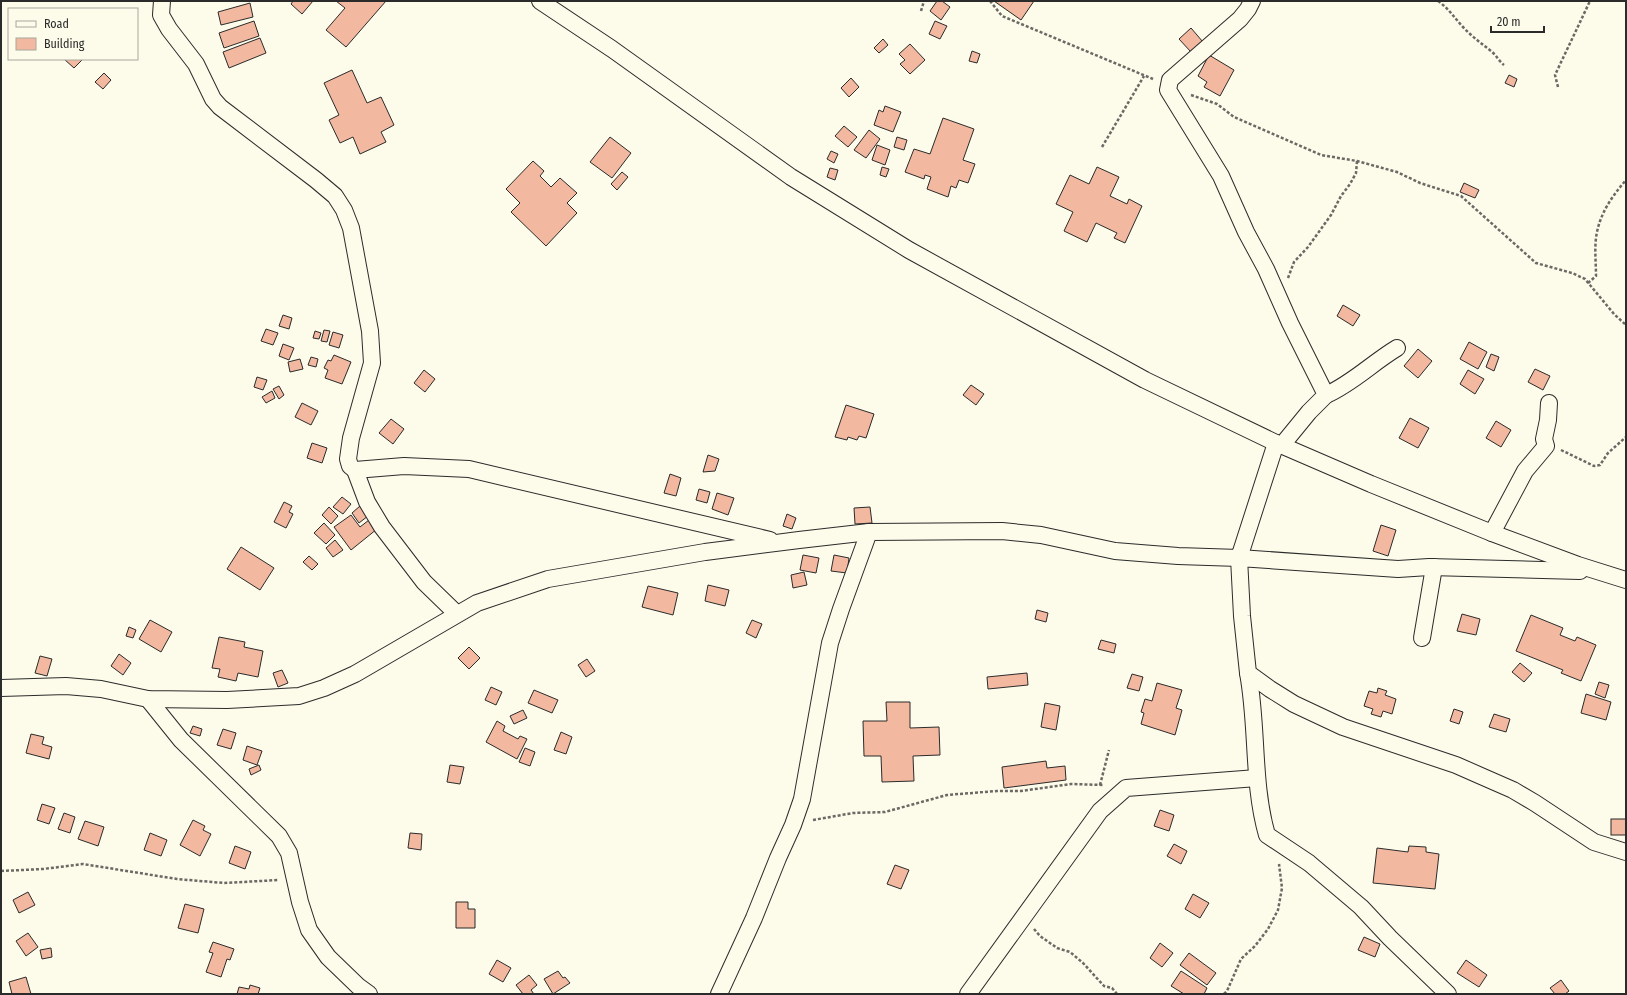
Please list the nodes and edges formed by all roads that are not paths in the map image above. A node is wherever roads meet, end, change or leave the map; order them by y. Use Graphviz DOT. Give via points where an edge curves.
graph roads {
  1 [pos="162,1"];
  2 [pos="1252,1"];
  3 [pos="552,4"];
  4 [pos="1397,348"];
  5 [pos="1326,395"];
  6 [pos="1548,402"];
  7 [pos="1279,444"];
  8 [pos="355,470"];
  9 [pos="869,532"];
  10 [pos="1492,533"];
  11 [pos="779,542"];
  12 [pos="1239,558"];
  13 [pos="1434,567"];
  14 [pos="1598,571"];
  15 [pos="1626,580"];
  16 [pos="457,614"];
  17 [pos="1422,638"];
  18 [pos="1248,673"];
  19 [pos="1,688"];
  20 [pos="148,699"];
  21 [pos="1257,778"];
  22 [pos="1626,852"];
  23 [pos="369,994"];
  24 [pos="719,994"];
  25 [pos="968,994"];
  26 [pos="1448,994"];
  1 -- 8 [label="street" via="161,15 196,64 213,99 335,196 344,210 351,228 370,331 372,363 351,438 348,459 350,466"];
  2 -- 5 [label="street" via="1240,19 1170,80 1168,90 1221,176"];
  3 -- 7 [label="street" via="791,177 909,250 1144,380"];
  4 -- 5 [label="street" via="1342,388"];
  5 -- 7 [label="street"];
  6 -- 10 [label="street" via="1544,439 1546,446 1525,471"];
  7 -- 10 [label="street"];
  7 -- 12 [label="street"];
  8 -- 11 [label="street" via="404,466 469,469"];
  8 -- 16 [label="street" via="367,502 382,527 424,582"];
  9 -- 11 [label="street"];
  9 -- 12 [label="street" via="1002,531 1041,535 1115,551"];
  9 -- 24 [label="street" via="830,643 802,799 754,918"];
  10 -- 14 [label="street"];
  11 -- 16 [label="street" via="548,579 477,603"];
  12 -- 13 [label="street" via="1398,569"];
  12 -- 18 [label="street"];
  13 -- 14 [label="street"];
  13 -- 17 [label="street"];
  14 -- 15 [label="street"];
  16 -- 20 [label="street" via="355,674 299,696 227,700"];
  18 -- 21 [label="street"];
  18 -- 22 [label="street" via="1294,704 1336,724 1456,765 1513,790 1594,842"];
  19 -- 20 [label="street" via="66,686 100,689"];
  20 -- 23 [label="street" via="181,740 279,836 288,853 309,930 328,957"];
  21 -- 25 [label="street" via="1126,788 1100,812"];
  21 -- 26 [label="street" via="1260,806 1268,836 1309,863 1361,907"];
}
